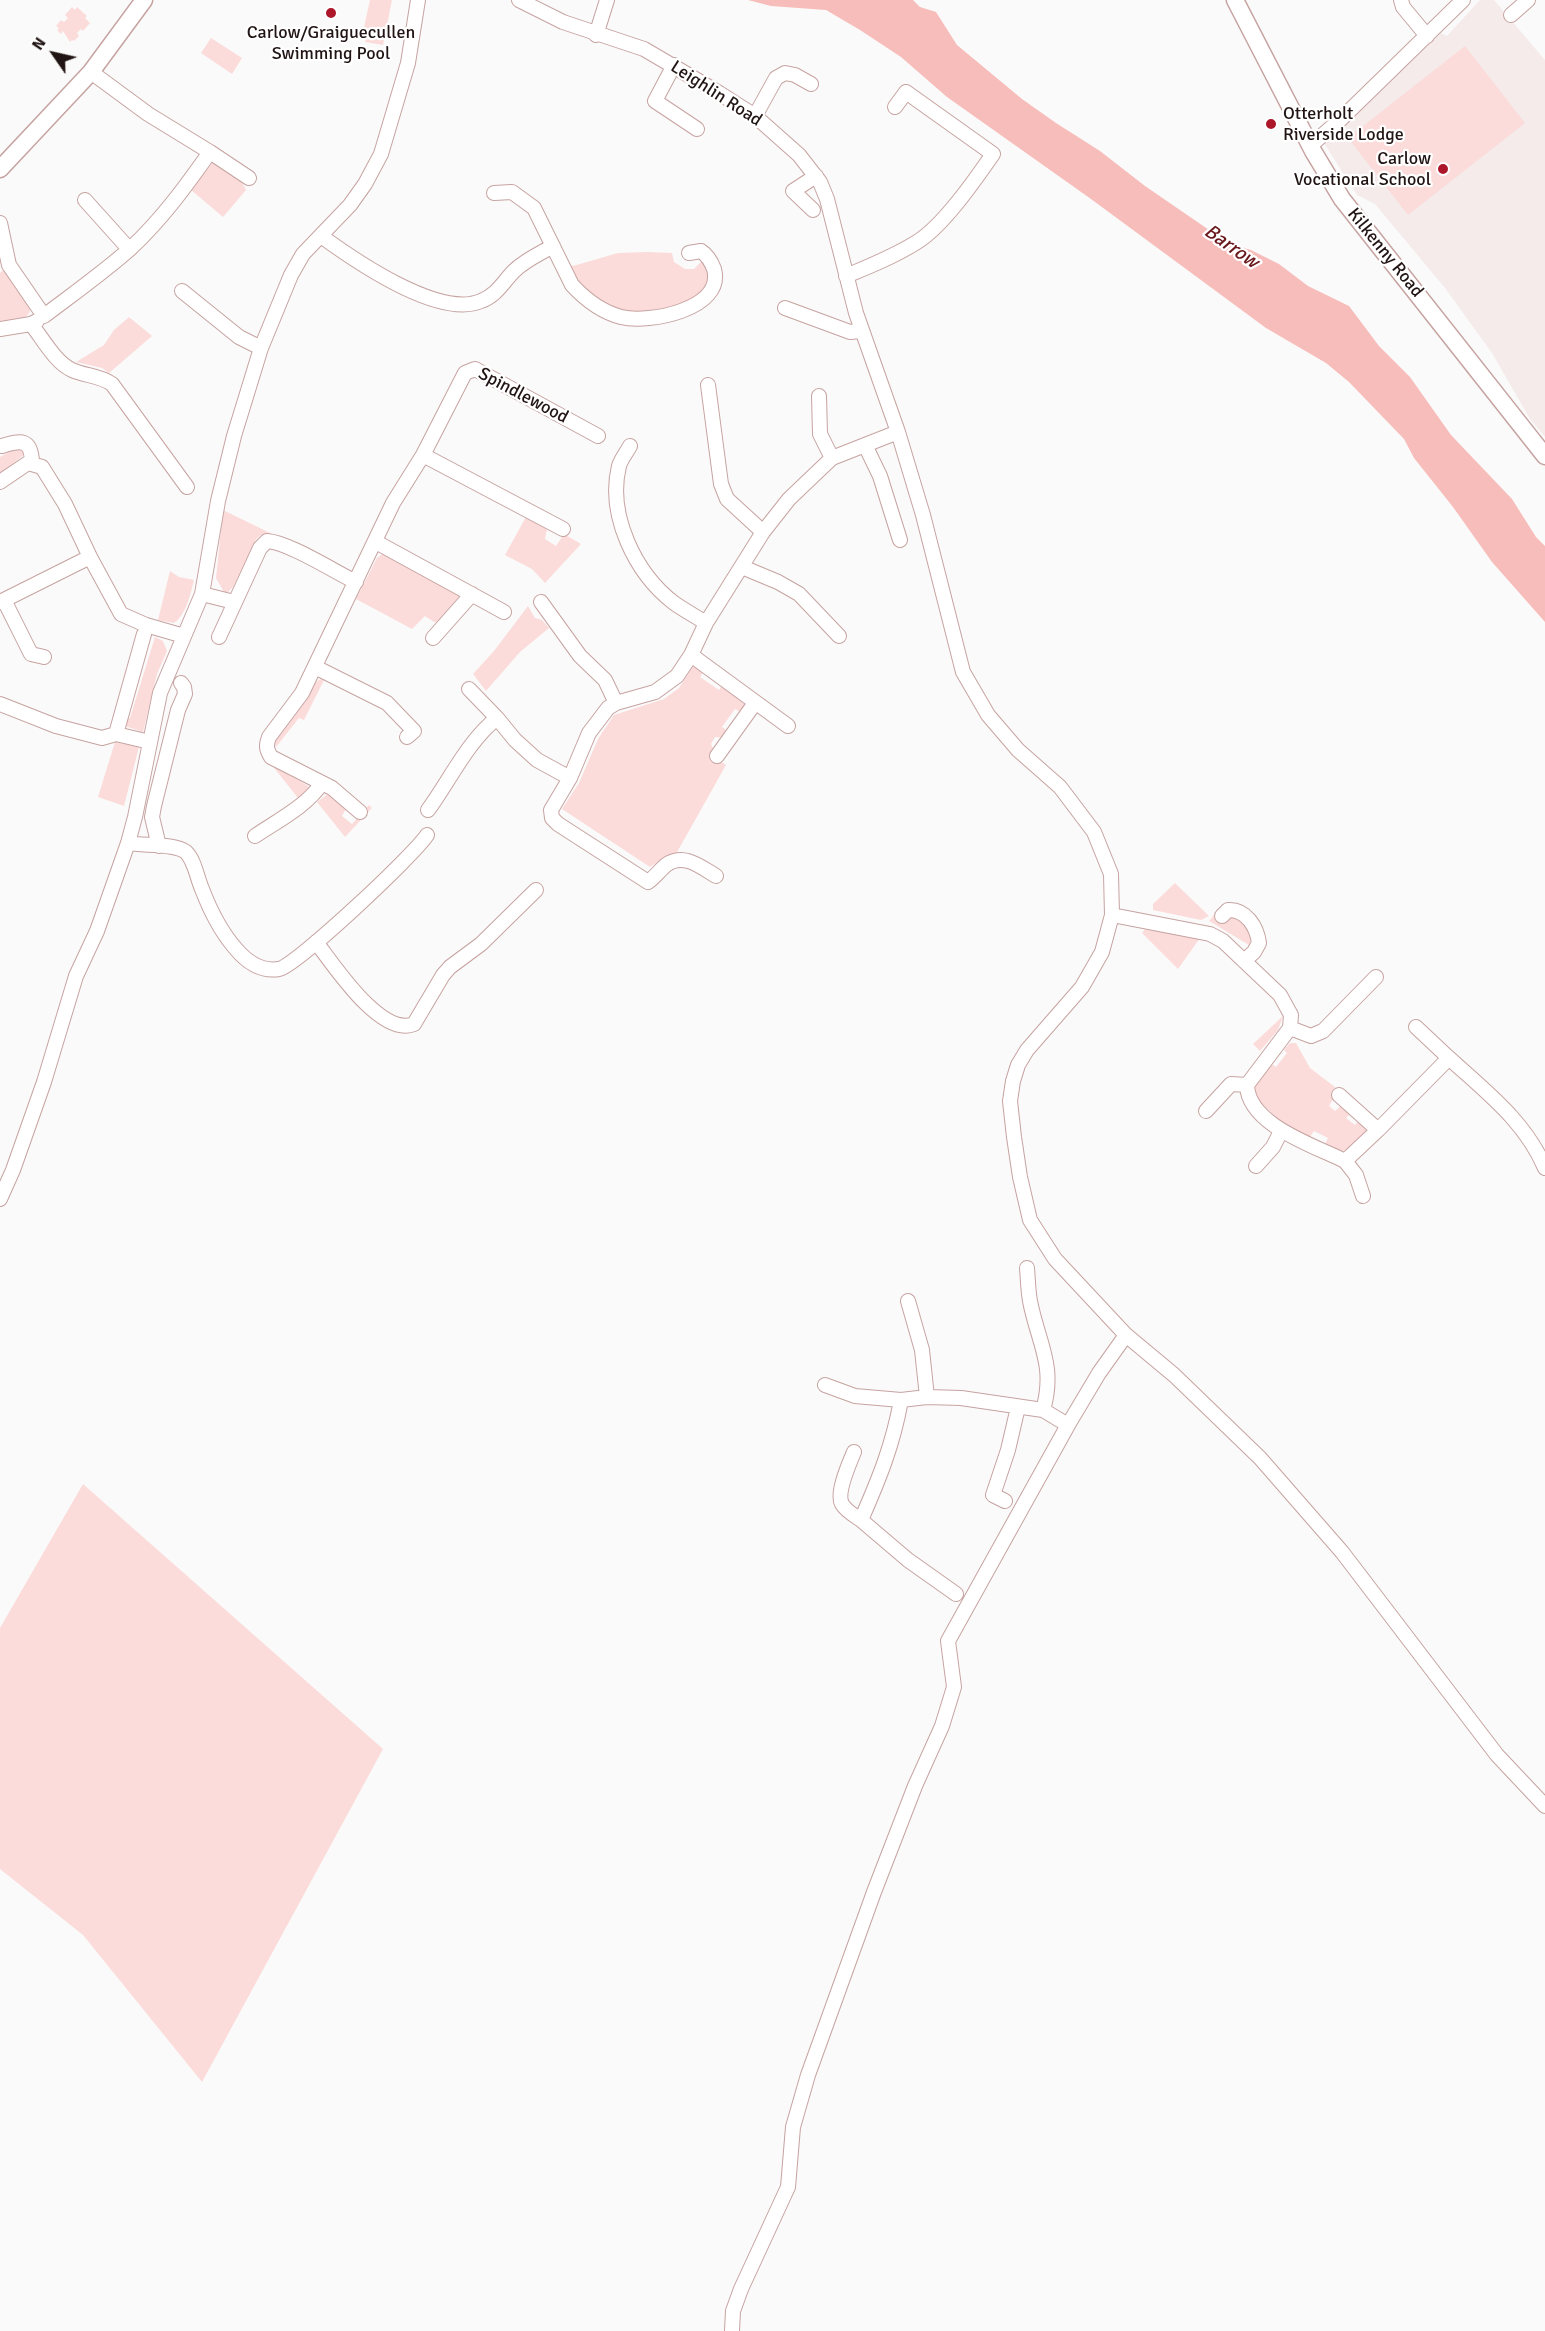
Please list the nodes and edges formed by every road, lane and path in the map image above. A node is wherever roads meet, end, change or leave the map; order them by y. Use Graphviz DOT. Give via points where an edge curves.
graph roads {
  1 [pos="418,0"];
  2 [pos="607,0"];
  3 [pos="1235,0"];
  4 [pos="1401,0"];
  5 [pos="1463,0"];
  6 [pos="1528,0"];
  7 [pos="140,2"];
  8 [pos="525,2"];
  9 [pos="1511,15"];
  10 [pos="596,35"];
  11 [pos="1427,36"];
  12 [pos="674,65"];
  13 [pos="91,72"];
  14 [pos="812,84"];
  15 [pos="895,107"];
  16 [pos="755,116"];
  17 [pos="697,129"];
  18 [pos="1310,146"];
  19 [pos="210,152"];
  20 [pos="0,169"];
  21 [pos="816,176"];
  22 [pos="249,178"];
  23 [pos="494,193"];
  24 [pos="85,200"];
  25 [pos="813,210"];
  26 [pos="0,223"];
  27 [pos="321,236"];
  28 [pos="553,246"];
  29 [pos="129,249"];
  30 [pos="689,253"];
  31 [pos="846,276"];
  32 [pos="182,291"];
  33 [pos="785,308"];
  34 [pos="44,316"];
  35 [pos="31,324"];
  36 [pos="0,329"];
  37 [pos="862,331"];
  38 [pos="261,348"];
  39 [pos="708,385"];
  40 [pos="819,396"];
  41 [pos="898,432"];
  42 [pos="598,436"];
  43 [pos="865,445"];
  44 [pos="2,446"];
  45 [pos="630,446"];
  46 [pos="423,455"];
  47 [pos="1545,456"];
  48 [pos="832,458"];
  49 [pos="32,462"];
  50 [pos="0,482"];
  51 [pos="187,487"];
  52 [pos="563,530"];
  53 [pos="763,532"];
  54 [pos="900,540"];
  55 [pos="376,542"];
  56 [pos="90,557"];
  57 [pos="742,567"];
  58 [pos="356,582"];
  59 [pos="202,594"];
  60 [pos="471,594"];
  61 [pos="2,601"];
  62 [pos="234,602"];
  63 [pos="541,602"];
  64 [pos="504,612"];
  65 [pos="705,623"];
  66 [pos="144,634"];
  67 [pos="184,636"];
  68 [pos="839,636"];
  69 [pos="219,637"];
  70 [pos="433,638"];
  71 [pos="691,655"];
  72 [pos="44,657"];
  73 [pos="315,667"];
  74 [pos="181,683"];
  75 [pos="469,689"];
  76 [pos="616,703"];
  77 [pos="755,703"];
  78 [pos="0,704"];
  79 [pos="497,718"];
  80 [pos="788,726"];
  81 [pos="116,734"];
  82 [pos="407,737"];
  83 [pos="150,742"];
  84 [pos="717,756"];
  85 [pos="570,778"];
  86 [pos="322,783"];
  87 [pos="428,810"];
  88 [pos="360,812"];
  89 [pos="427,835"];
  90 [pos="255,836"];
  91 [pos="128,843"];
  92 [pos="159,846"];
  93 [pos="716,876"];
  94 [pos="536,890"];
  95 [pos="1112,915"];
  96 [pos="1222,916"];
  97 [pos="316,942"];
  98 [pos="1244,961"];
  99 [pos="1376,977"];
  100 [pos="1290,1028"];
  101 [pos="1416,1028"];
  102 [pos="1449,1058"];
  103 [pos="1247,1085"];
  104 [pos="1339,1095"];
  105 [pos="1206,1111"];
  106 [pos="1378,1130"];
  107 [pos="1281,1131"];
  108 [pos="1345,1161"];
  109 [pos="1256,1166"];
  110 [pos="1545,1168"];
  111 [pos="1363,1196"];
  112 [pos="0,1199"];
  113 [pos="1028,1268"];
  114 [pos="908,1301"];
  115 [pos="1126,1335"];
  116 [pos="825,1385"];
  117 [pos="927,1396"];
  118 [pos="901,1400"];
  119 [pos="1018,1407"];
  120 [pos="1043,1410"];
  121 [pos="1068,1425"];
  122 [pos="854,1452"];
  123 [pos="1005,1501"];
  124 [pos="861,1520"];
  125 [pos="956,1594"];
  126 [pos="1545,1806"];
  127 [pos="732,2331"];
  1 -- 27 [label="street" via="408,63 381,154 350,205"];
  2 -- 10 [label="street"];
  3 -- 18 [label="main road, Kilkenny Road"];
  4 -- 11 [label="street"];
  5 -- 11 [label="street"];
  6 -- 9 [label="street"];
  7 -- 13 [label="main road"];
  8 -- 10 [label="street, Leighlin Road"];
  10 -- 12 [label="street, Leighlin Road" via="644,49"];
  11 -- 18 [label="street"];
  12 -- 16 [label="street, Leighlin Road"];
  12 -- 17 [label="street" via="655,101"];
  13 -- 19 [label="street" via="148,114"];
  13 -- 20 [label="main road"];
  14 -- 16 [label="street" via="784,73 776,78"];
  15 -- 31 [label="street" via="906,92 993,154 919,242"];
  16 -- 21 [label="street, Leighlin Road" via="799,155"];
  18 -- 47 [label="main road, Kilkenny Road" via="1345,203"];
  19 -- 22 [label="street"];
  19 -- 29 [label="street" via="172,205"];
  21 -- 25 [label="street" via="793,191"];
  21 -- 31 [label="street, Leighlin Road" via="827,199"];
  23 -- 28 [label="street" via="512,192 534,208"];
  24 -- 29 [label="street"];
  26 -- 34 [label="street" via="9,265"];
  27 -- 28 [label="street" via="404,287 431,298 466,305 496,293 518,268"];
  27 -- 38 [label="street" via="303,254 291,275"];
  28 -- 30 [label="street" via="564,273 581,294 611,314 640,319 674,313 709,294 715,280 712,263 701,250"];
  29 -- 34 [label="street"];
  31 -- 37 [label="street, Leighlin Road"];
  32 -- 38 [label="street" via="239,337"];
  33 -- 37 [label="street" via="850,332"];
  34 -- 35 [label="street"];
  35 -- 36 [label="street"];
  35 -- 51 [label="street" via="63,363 112,384"];
  37 -- 41 [label="street, Leighlin Road"];
  38 -- 59 [label="street" via="218,501"];
  39 -- 53 [label="street" via="721,484 727,499"];
  40 -- 48 [label="street" via="819,434"];
  41 -- 43 [label="street"];
  41 -- 95 [label="street, Leighlin Road" via="963,672 988,715 1018,750 1060,788 1094,832 1111,874"];
  42 -- 46 [label="street, Spindlewood" via="470,369"];
  43 -- 48 [label="street"];
  43 -- 54 [label="street" via="880,476"];
  44 -- 49 [label="street" via="17,441 28,445"];
  45 -- 65 [label="street" via="619,464 616,489 621,527 630,549 651,581 673,602"];
  46 -- 52 [label="street"];
  46 -- 55 [label="street, Spindlewood" via="393,503"];
  48 -- 53 [label="street" via="789,499"];
  49 -- 50 [label="street"];
  49 -- 56 [label="street" via="42,467 65,504"];
  53 -- 57 [label="street"];
  55 -- 58 [label="street, Spindlewood"];
  55 -- 60 [label="street"];
  56 -- 61 [label="street"];
  56 -- 67 [label="street" via="121,614"];
  57 -- 65 [label="street"];
  57 -- 68 [label="street" via="799,594"];
  58 -- 62 [label="street" via="267,541"];
  58 -- 73 [label="street, Spindlewood"];
  59 -- 62 [label="street"];
  59 -- 67 [label="street"];
  60 -- 64 [label="street"];
  60 -- 70 [label="street"];
  61 -- 72 [label="street" via="31,654"];
  62 -- 69 [label="street"];
  63 -- 76 [label="street" via="580,656 605,680"];
  65 -- 71 [label="street"];
  66 -- 81 [label="street"];
  67 -- 83 [label="street" via="160,693"];
  71 -- 76 [label="street" via="677,676 655,692"];
  71 -- 77 [label="street"];
  73 -- 82 [label="street" via="387,704 414,731"];
  73 -- 86 [label="street, Spindlewood" via="302,693 269,737 267,750 271,757"];
  74 -- 92 [label="street" via="185,694 152,817"];
  75 -- 79 [label="street"];
  76 -- 85 [label="street" via="589,733"];
  77 -- 80 [label="street"];
  77 -- 84 [label="street"];
  78 -- 81 [label="street" via="56,726 102,738"];
  79 -- 85 [label="street" via="537,760"];
  79 -- 87 [label="street" via="465,754"];
  81 -- 83 [label="street"];
  83 -- 91 [label="street"];
  85 -- 93 [label="street" via="551,810 558,824 648,882 677,859 694,862"];
  86 -- 88 [label="street, Spindlewood"];
  86 -- 90 [label="street" via="291,812"];
  89 -- 97 [label="street" via="411,855"];
  91 -- 92 [label="street"];
  91 -- 112 [label="street" via="97,932 76,976 52,1059"];
  92 -- 97 [label="street" via="176,847 188,854 211,911 250,963 262,969 282,968"];
  94 -- 97 [label="street" via="481,944 450,967 409,1026 385,1019 370,1008"];
  95 -- 98 [label="street" via="1210,934"];
  95 -- 115 [label="street, Leighlin Road" via="1094,970 1032,1043 1018,1065 1010,1101 1030,1220 1055,1259"];
  96 -- 98 [label="street" via="1228,910 1239,911 1255,928 1259,943"];
  98 -- 100 [label="street" via="1280,995 1291,1015"];
  99 -- 100 [label="street" via="1323,1031 1311,1036"];
  100 -- 103 [label="street"];
  101 -- 102 [label="street"];
  102 -- 106 [label="street"];
  102 -- 110 [label="street" via="1517,1120"];
  103 -- 105 [label="street" via="1231,1084"];
  103 -- 107 [label="street" via="1251,1101"];
  104 -- 106 [label="street"];
  106 -- 108 [label="street"];
  107 -- 108 [label="street"];
  107 -- 109 [label="street"];
  108 -- 111 [label="street" via="1356,1175"];
  113 -- 120 [label="street" via="1029,1300 1049,1377"];
  114 -- 117 [label="street" via="922,1350"];
  115 -- 121 [label="street"];
  115 -- 126 [label="street, Leighlin Road" via="1260,1458 1342,1552 1497,1755"];
  116 -- 118 [label="street" via="855,1396"];
  117 -- 118 [label="street"];
  117 -- 119 [label="street"];
  118 -- 124 [label="street" via="885,1467"];
  119 -- 120 [label="street"];
  119 -- 123 [label="street" via="993,1494"];
  120 -- 121 [label="street"];
  121 -- 127 [label="street" via="948,1641 954,1687 942,1726 886,1860 808,2075 793,2127 788,2187 741,2289 733,2311"];
  122 -- 124 [label="street" via="842,1484 841,1500"];
  124 -- 125 [label="street"];
}
